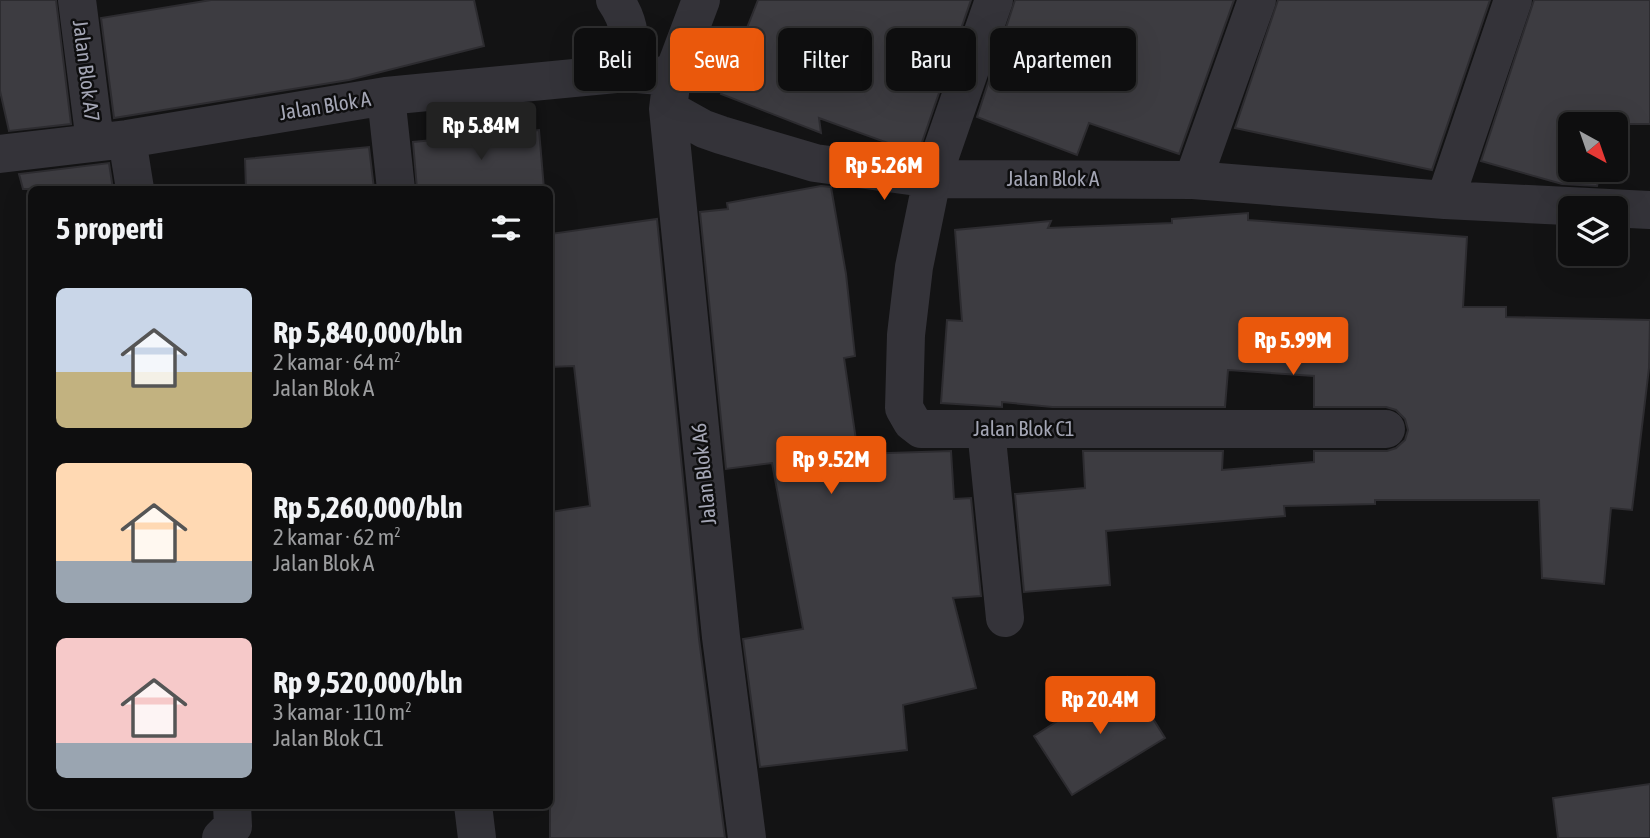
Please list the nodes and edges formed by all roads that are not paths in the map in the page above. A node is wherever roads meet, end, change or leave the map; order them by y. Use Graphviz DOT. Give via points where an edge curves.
graph roads {
  1 [pos="77,0"];
  2 [pos="615,0"];
  3 [pos="701,0"];
  4 [pos="994,0"];
  5 [pos="1257,0"];
  6 [pos="1513,0"];
  7 [pos="629,28"];
  8 [pos="574,78"];
  9 [pos="656,87"];
  10 [pos="670,93"];
  11 [pos="386,96"];
  12 [pos="111,140"];
  13 [pos="0,154"];
  14 [pos="932,179"];
  15 [pos="1193,180"];
  16 [pos="134,186"];
  17 [pos="396,186"];
  18 [pos="1445,200"];
  19 [pos="1650,210"];
  20 [pos="986,429"];
  21 [pos="1387,429"];
  22 [pos="1005,618"];
  23 [pos="473,809"];
  24 [pos="477,838"];
  25 [pos="747,838"];
  1 -- 12 [label="street, Jalan Blok A7"];
  2 -- 7 [label="street"];
  3 -- 10 [label="street, Jalan Blok A6"];
  4 -- 14 [label="street"];
  5 -- 15 [label="street"];
  6 -- 18 [label="street"];
  8 -- 11 [label="street, Jalan Blok A"];
  9 -- 10 [label="street, Jalan Blok A"];
  10 -- 14 [label="street, Jalan Blok A" via="704,129 721,135 815,163"];
  10 -- 25 [label="street, Jalan Blok A6" via="687,315"];
  11 -- 12 [label="street, Jalan Blok A"];
  11 -- 17 [label="street"];
  12 -- 13 [label="street, Jalan Blok A"];
  12 -- 16 [label="street, Jalan Blok A7"];
  14 -- 15 [label="street, Jalan Blok A"];
  14 -- 20 [label="street, Jalan Blok C1" via="914,267 904,408 921,429"];
  15 -- 18 [label="street, Jalan Blok A"];
  18 -- 19 [label="street, Jalan Blok A"];
  20 -- 21 [label="street, Jalan Blok C1"];
  20 -- 22 [label="street"];
  23 -- 24 [label="street"];
}
